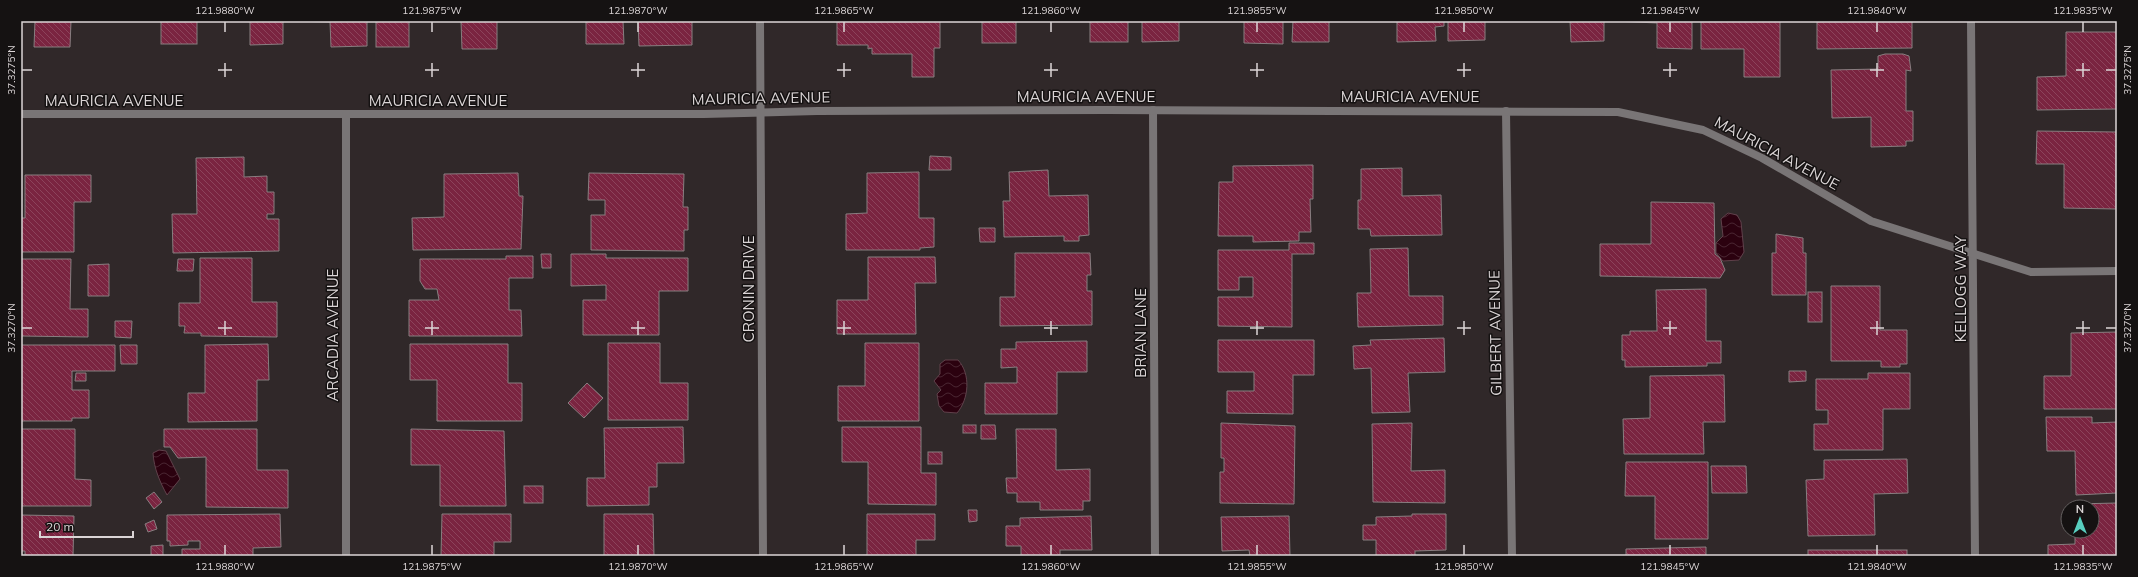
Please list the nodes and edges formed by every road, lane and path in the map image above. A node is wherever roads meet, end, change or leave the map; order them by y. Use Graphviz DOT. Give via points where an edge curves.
graph roads {
  1 [pos="760,21"];
  2 [pos="1971,21"];
  3 [pos="1153,110"];
  4 [pos="1506,110"];
  5 [pos="760,112"];
  6 [pos="21,114"];
  7 [pos="346,114"];
  8 [pos="1974,254"];
  9 [pos="2117,271"];
  10 [pos="346,556"];
  11 [pos="763,556"];
  12 [pos="1155,556"];
  13 [pos="1512,556"];
  14 [pos="1975,556"];
  1 -- 5 [label="street, CRONIN DRIVE"];
  2 -- 8 [label="street, KELLOGG WAY"];
  3 -- 4 [label="street, MAURICIA AVENUE"];
  3 -- 5 [label="street, MAURICIA AVENUE"];
  3 -- 12 [label="street, BRIAN LANE"];
  4 -- 8 [label="street, MAURICIA AVENUE" via="1618,112 1703,130 1762,158 1871,221"];
  4 -- 13 [label="street, GILBERT AVENUE"];
  5 -- 7 [label="street, MAURICIA AVENUE"];
  5 -- 11 [label="street, CRONIN DRIVE"];
  6 -- 7 [label="street, MAURICIA AVENUE"];
  7 -- 10 [label="street, ARCADIA AVENUE"];
  8 -- 9 [label="street, MAURICIA AVENUE" via="2031,272"];
  8 -- 14 [label="street, KELLOGG WAY"];
}
